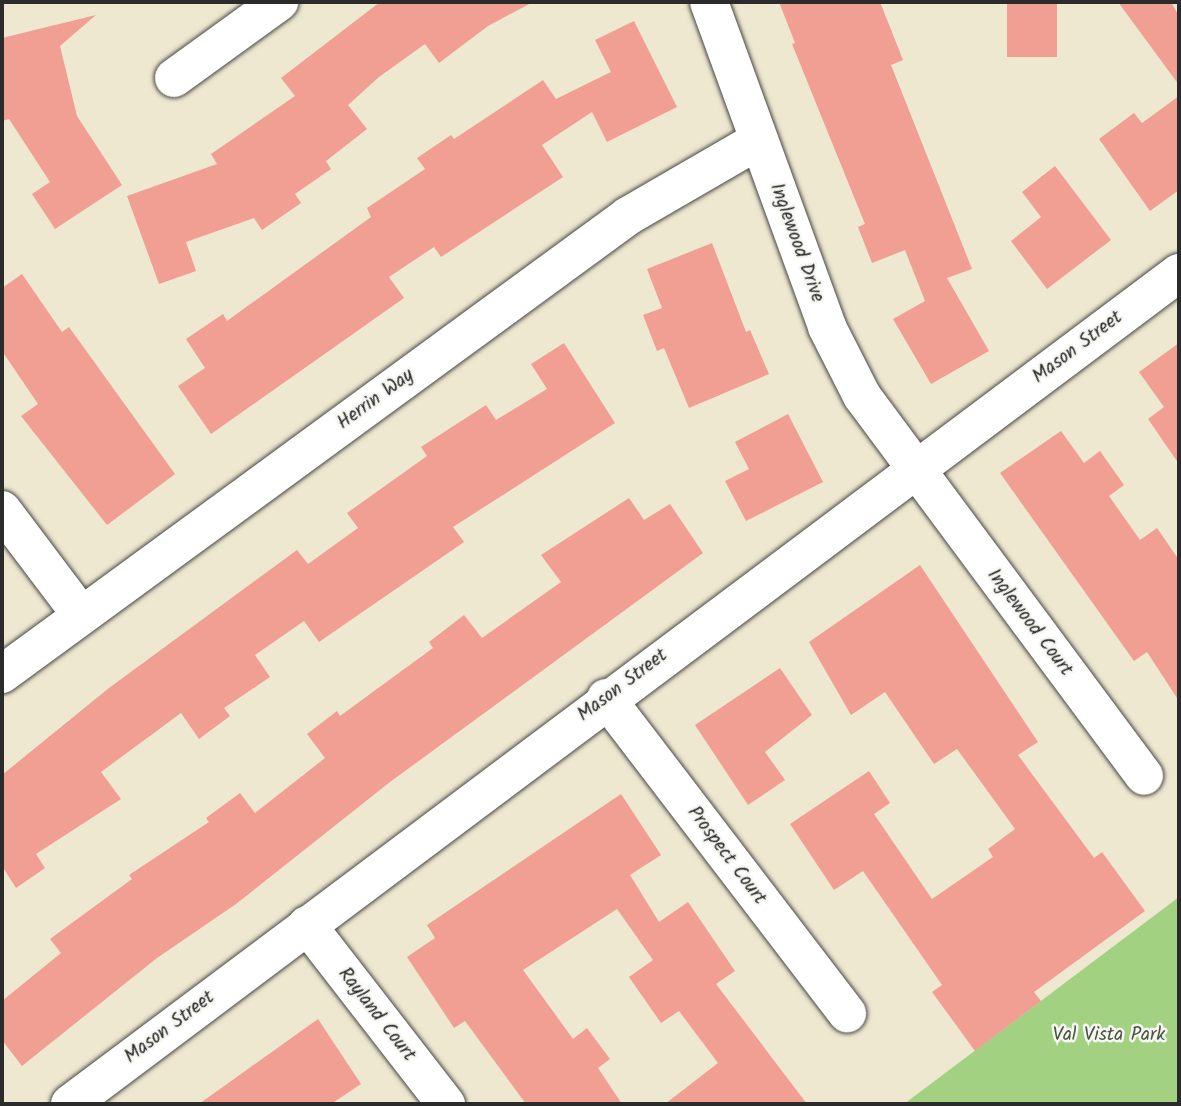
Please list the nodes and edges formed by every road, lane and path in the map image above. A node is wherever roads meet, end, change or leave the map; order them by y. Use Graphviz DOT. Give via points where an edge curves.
graph roads {
  1 [pos="279,2"];
  2 [pos="709,2"];
  3 [pos="174,78"];
  4 [pos="759,140"];
  5 [pos="1179,273"];
  6 [pos="914,470"];
  7 [pos="2,510"];
  8 [pos="81,615"];
  9 [pos="2,674"];
  10 [pos="606,698"];
  11 [pos="1144,776"];
  12 [pos="307,925"];
  13 [pos="847,1013"];
  14 [pos="69,1104"];
  15 [pos="446,1104"];
  1 -- 3 [label="street"];
  2 -- 4 [label="street, Inglewood Drive"];
  4 -- 6 [label="street, Inglewood Drive" via="827,327 862,396"];
  4 -- 8 [label="street, Herrin Way" via="628,216"];
  5 -- 6 [label="street, Mason Street"];
  6 -- 10 [label="street, Mason Street"];
  6 -- 11 [label="street, Inglewood Court"];
  7 -- 8 [label="street"];
  8 -- 9 [label="street, Herrin Way"];
  10 -- 12 [label="street, Mason Street"];
  10 -- 13 [label="street, Prospect Court"];
  12 -- 14 [label="street, Mason Street"];
  12 -- 15 [label="street, Rayland Court"];
}
